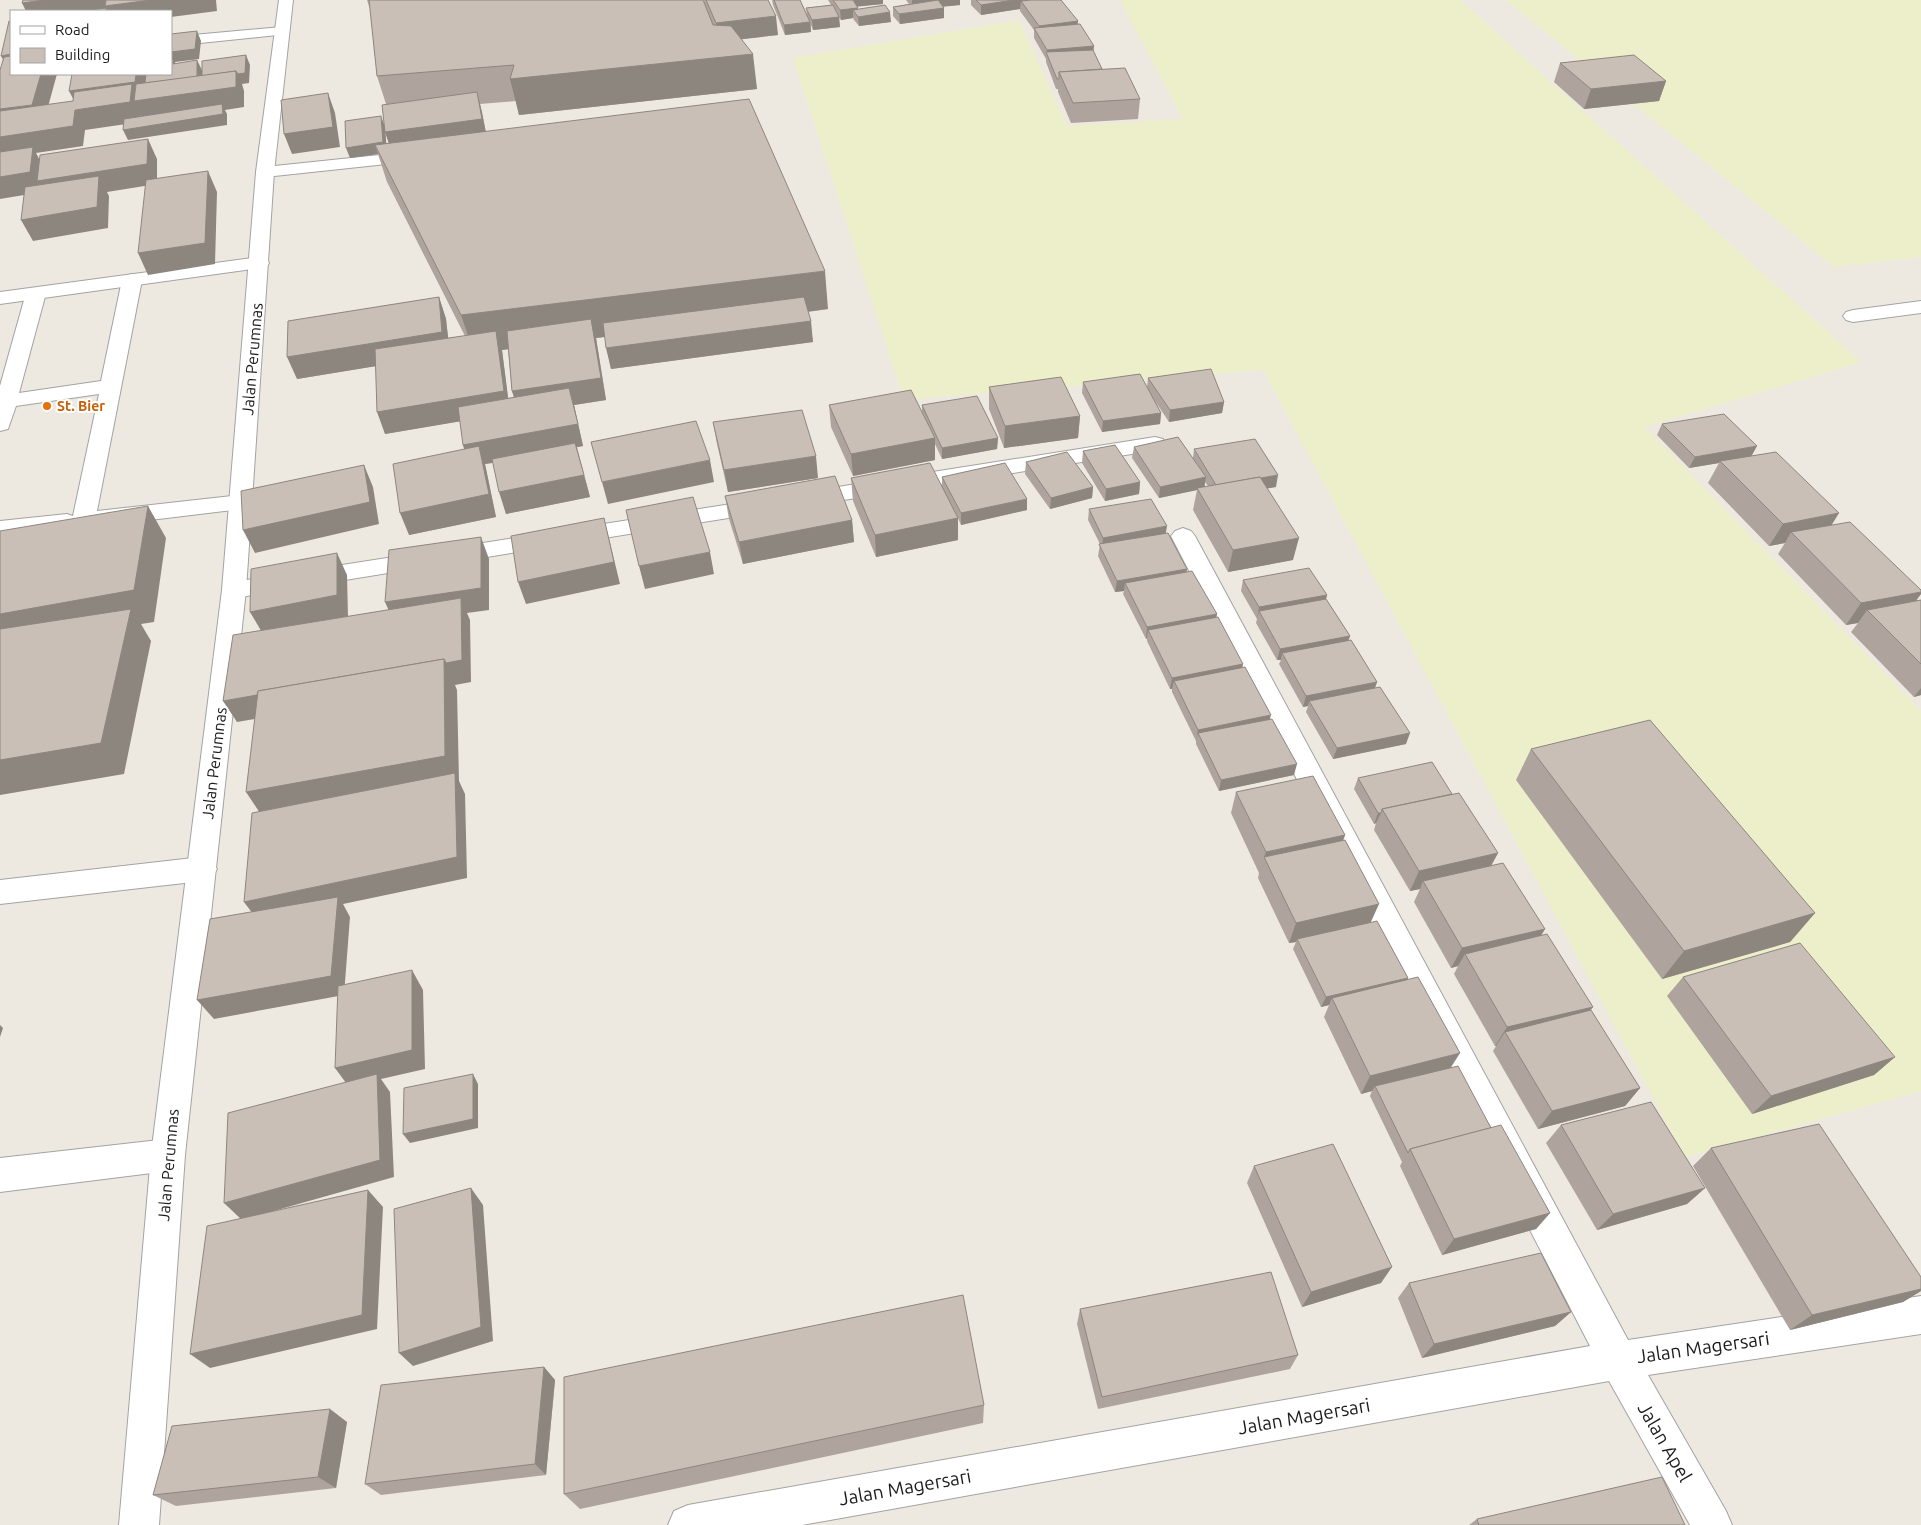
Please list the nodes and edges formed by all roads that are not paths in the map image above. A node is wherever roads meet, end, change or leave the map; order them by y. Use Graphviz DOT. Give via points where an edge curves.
graph roads {
  1 [pos="286,0"];
  2 [pos="282,30"];
  3 [pos="172,42"];
  4 [pos="433,154"];
  5 [pos="265,172"];
  6 [pos="260,263"];
  7 [pos="132,280"];
  8 [pos="36,293"];
  9 [pos="0,298"];
  10 [pos="1921,307"];
  11 [pos="1852,316"];
  12 [pos="110,386"];
  13 [pos="7,401"];
  14 [pos="0,424"];
  15 [pos="1155,444"];
  16 [pos="241,502"];
  17 [pos="84,520"];
  18 [pos="0,529"];
  19 [pos="1183,536"];
  20 [pos="234,590"];
  21 [pos="202,869"];
  22 [pos="0,892"];
  23 [pos="168,1155"];
  24 [pos="0,1175"];
  25 [pos="1921,1315"];
  26 [pos="1618,1360"];
  27 [pos="139,1525"];
  28 [pos="688,1525"];
  29 [pos="1712,1525"];
  1 -- 2 [label="street, Jalan Perumnas"];
  2 -- 3 [label="street"];
  2 -- 5 [label="street, Jalan Perumnas"];
  4 -- 5 [label="street"];
  5 -- 6 [label="street, Jalan Perumnas"];
  6 -- 7 [label="street"];
  6 -- 16 [label="street, Jalan Perumnas"];
  7 -- 8 [label="street"];
  7 -- 12 [label="street"];
  8 -- 9 [label="street"];
  8 -- 13 [label="street"];
  10 -- 11 [label="street"];
  12 -- 13 [label="street"];
  12 -- 17 [label="street"];
  13 -- 14 [label="street"];
  15 -- 20 [label="street"];
  16 -- 17 [label="street"];
  16 -- 20 [label="street, Jalan Perumnas"];
  17 -- 18 [label="street"];
  19 -- 26 [label="street, Jalan Apel"];
  20 -- 21 [label="street, Jalan Perumnas"];
  21 -- 22 [label="street"];
  21 -- 23 [label="street, Jalan Perumnas"];
  23 -- 24 [label="street"];
  23 -- 27 [label="street, Jalan Perumnas"];
  25 -- 26 [label="street, Jalan Magersari"];
  26 -- 28 [label="street, Jalan Magersari"];
  26 -- 29 [label="street, Jalan Apel"];
}
